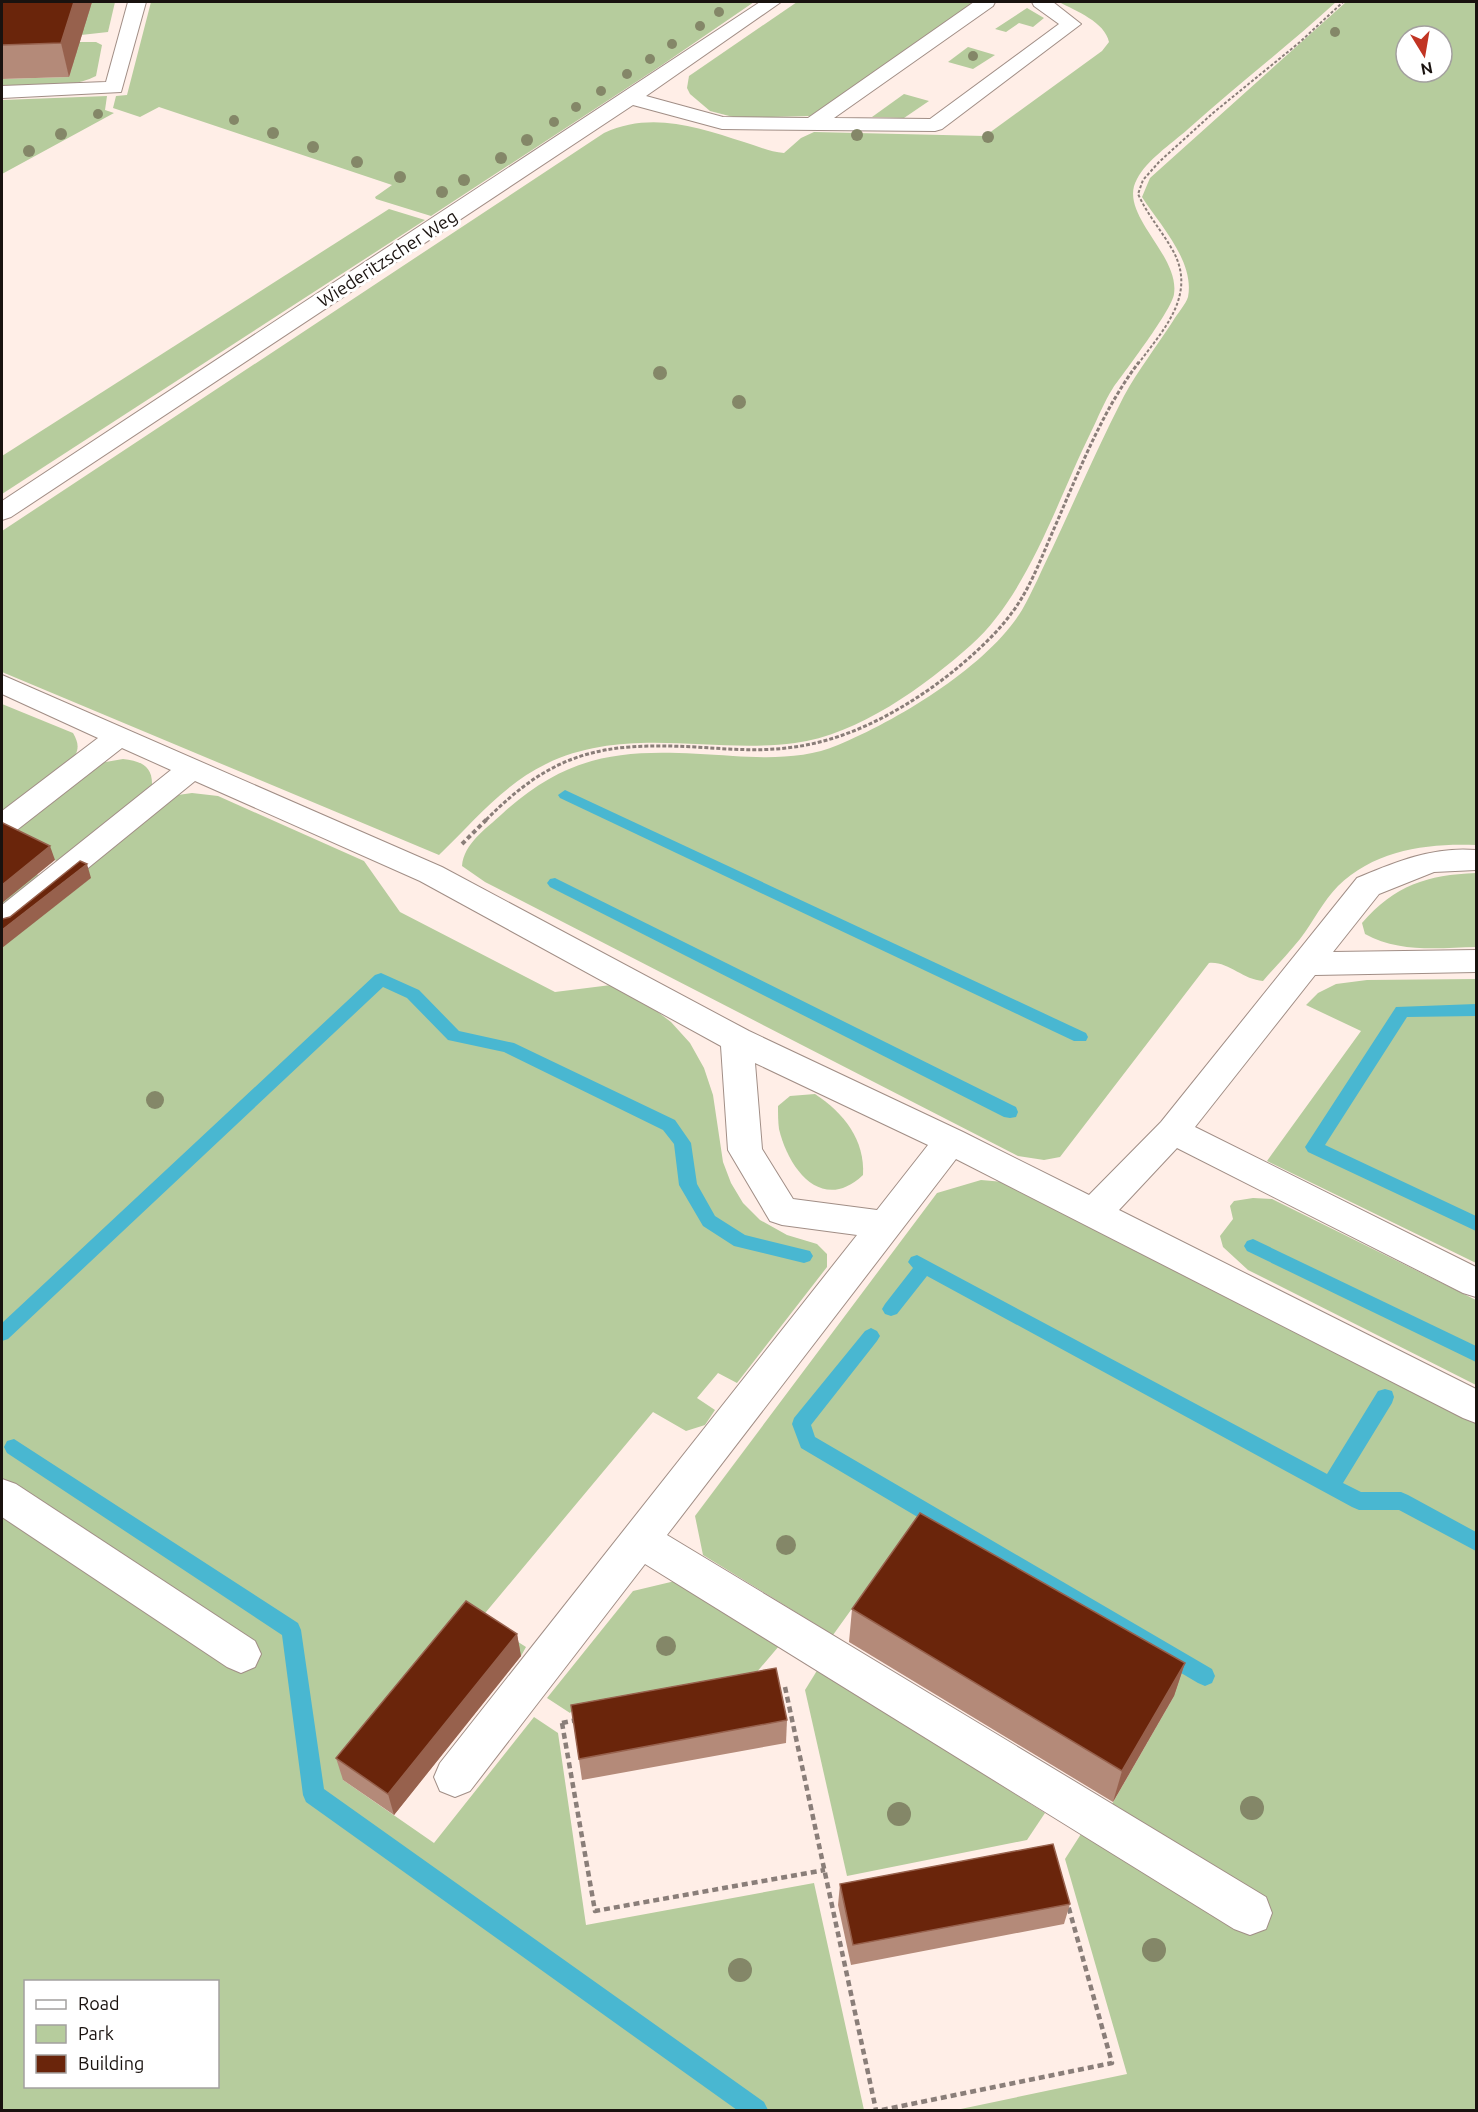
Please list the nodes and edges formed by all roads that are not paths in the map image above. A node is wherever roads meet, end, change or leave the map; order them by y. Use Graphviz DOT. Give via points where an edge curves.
graph roads {
  1 [pos="137,2"];
  2 [pos="772,2"];
  3 [pos="986,2"];
  4 [pos="1041,2"];
  5 [pos="2,92"];
  6 [pos="630,98"];
  7 [pos="812,124"];
  8 [pos="2,512"];
  9 [pos="2,684"];
  10 [pos="119,736"];
  11 [pos="192,768"];
  12 [pos="2,826"];
  13 [pos="1476,860"];
  14 [pos="2,921"];
  15 [pos="1476,961"];
  16 [pos="1305,964"];
  17 [pos="737,1040"];
  18 [pos="1173,1131"];
  19 [pos="951,1142"];
  20 [pos="1094,1213"];
  21 [pos="885,1225"];
  22 [pos="1476,1283"];
  23 [pos="1476,1407"];
  24 [pos="2,1496"];
  25 [pos="640,1540"];
  26 [pos="241,1654"];
  27 [pos="455,1777"];
  28 [pos="1250,1913"];
  1 -- 5 [label="lane" via="114,88"];
  2 -- 6 [label="lane, Wiederitzscher Weg"];
  3 -- 7 [label="lane"];
  4 -- 7 [label="lane" via="1071,24 935,125"];
  6 -- 7 [label="lane" via="722,123"];
  6 -- 8 [label="lane, Wiederitzscher Weg"];
  9 -- 10 [label="lane"];
  10 -- 11 [label="lane"];
  10 -- 12 [label="lane"];
  11 -- 14 [label="lane"];
  11 -- 17 [label="lane" via="431,874"];
  13 -- 16 [label="lane" via="1462,858 1413,866 1368,886"];
  15 -- 16 [label="lane"];
  16 -- 18 [label="lane"];
  17 -- 19 [label="lane"];
  17 -- 21 [label="lane" via="745,1150 782,1211"];
  18 -- 20 [label="lane"];
  18 -- 22 [label="lane"];
  19 -- 20 [label="lane"];
  19 -- 21 [label="lane"];
  20 -- 23 [label="lane"];
  21 -- 25 [label="lane"];
  24 -- 26 [label="lane"];
  25 -- 27 [label="lane"];
  25 -- 28 [label="lane"];
}
